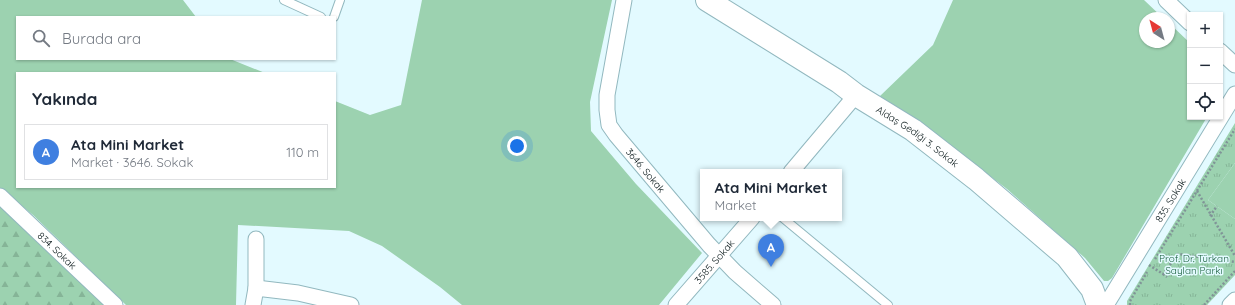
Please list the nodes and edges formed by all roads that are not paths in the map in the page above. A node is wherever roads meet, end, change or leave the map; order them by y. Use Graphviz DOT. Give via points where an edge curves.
graph roads {
  1 [pos="284,0"];
  2 [pos="340,0"];
  3 [pos="624,0"];
  4 [pos="707,0"];
  5 [pos="1166,0"];
  6 [pos="319,16"];
  7 [pos="334,16"];
  8 [pos="1187,20"];
  9 [pos="1223,54"];
  10 [pos="1235,65"];
  11 [pos="1235,94"];
  12 [pos="856,95"];
  13 [pos="794,169"];
  14 [pos="0,196"];
  15 [pos="749,221"];
  16 [pos="787,221"];
  17 [pos="256,239"];
  18 [pos="719,256"];
  19 [pos="1121,281"];
  20 [pos="256,288"];
  21 [pos="1095,297"];
  22 [pos="1235,300"];
  23 [pos="115,305"];
  24 [pos="253,305"];
  25 [pos="350,305"];
  26 [pos="676,305"];
  27 [pos="773,305"];
  28 [pos="888,305"];
  29 [pos="1106,305"];
  30 [pos="1230,305"];
  1 -- 6 [label="lane"];
  2 -- 7 [label="lane"];
  3 -- 18 [label="street, 3646. Sokak" via="607,95 609,125"];
  4 -- 12 [label="street, Aldaş Gediği 3. Sokak"];
  5 -- 8 [label="street"];
  9 -- 10 [label="street"];
  11 -- 19 [label="street, 835. Sokak"];
  12 -- 13 [label="street"];
  12 -- 21 [label="street, Aldaş Gediği 3. Sokak" via="913,130 976,179 1067,257"];
  14 -- 23 [label="street, 834. Sokak"];
  15 -- 18 [label="street, 3585. Sokak"];
  16 -- 28 [label="lane"];
  17 -- 20 [label="street"];
  18 -- 26 [label="street, 3585. Sokak"];
  18 -- 27 [label="street, 3646. Sokak"];
  19 -- 21 [label="street"];
  19 -- 29 [label="street, 835. Sokak"];
  20 -- 24 [label="street"];
  20 -- 25 [label="street" via="298,292"];
  22 -- 30 [label="street"];
}
